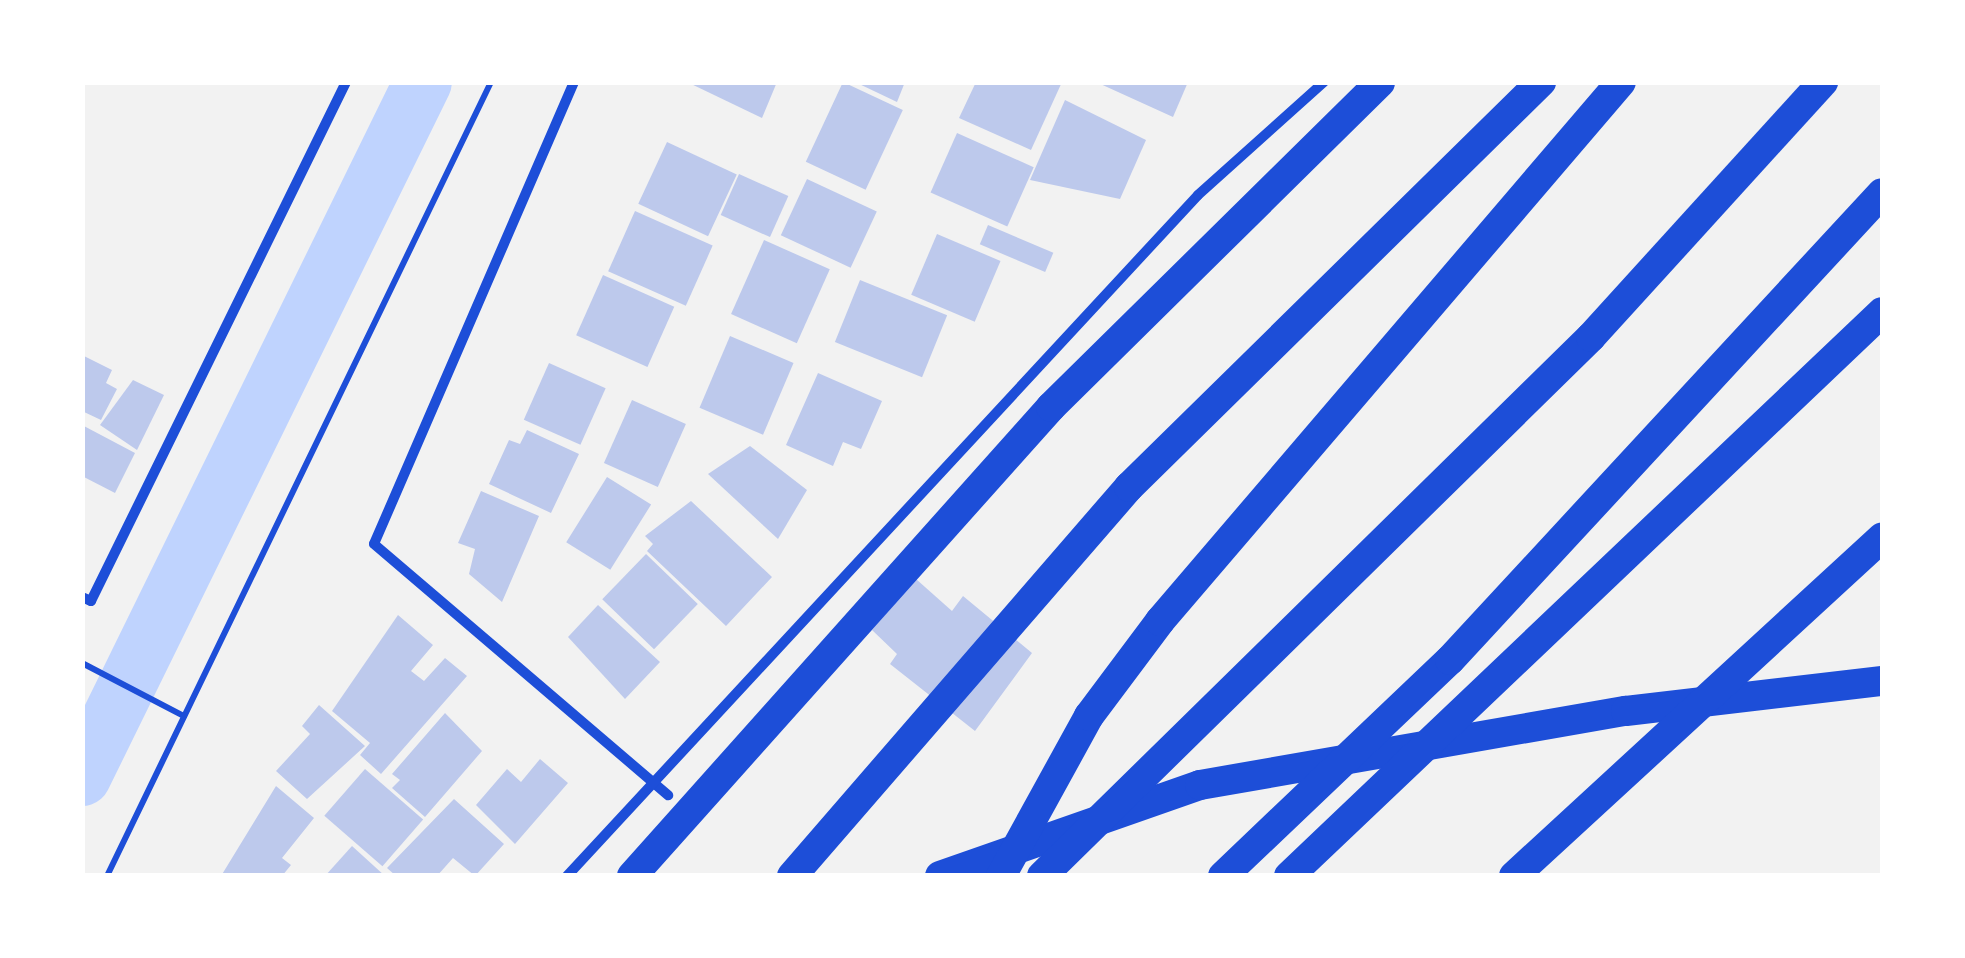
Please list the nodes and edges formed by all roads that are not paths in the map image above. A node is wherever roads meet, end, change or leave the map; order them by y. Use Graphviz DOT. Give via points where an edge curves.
graph roads {
  1 [pos="346,82"];
  2 [pos="574,82"];
  3 [pos="1324,82"];
  4 [pos="1380,82"];
  5 [pos="1542,82"];
  6 [pos="1621,82"];
  7 [pos="1822,82"];
  8 [pos="1882,193"];
  9 [pos="1882,312"];
  10 [pos="1882,538"];
  11 [pos="82,597"];
  12 [pos="1882,682"];
  13 [pos="651,782"];
  14 [pos="668,795"];
  15 [pos="568,876"];
  16 [pos="632,876"];
  17 [pos="792,876"];
  18 [pos="940,876"];
  19 [pos="1001,876"];
  20 [pos="1042,876"];
  21 [pos="1223,876"];
  22 [pos="1289,876"];
  23 [pos="1514,876"];
  1 -- 11 [label="street" via="91,601"];
  2 -- 13 [label="street" via="374,544"];
  3 -- 13 [label="street" via="1198,195"];
  4 -- 16 [label="highway" via="1026,434"];
  5 -- 17 [label="highway" via="1129,487"];
  6 -- 19 [label="highway" via="1160,622 1089,716"];
  7 -- 20 [label="highway" via="1536,392"];
  8 -- 21 [label="highway" via="1450,660"];
  9 -- 22 [label="highway"];
  10 -- 23 [label="highway"];
  12 -- 18 [label="highway" via="1626,712 1200,785"];
  13 -- 14 [label="street"];
  13 -- 15 [label="street"];
}
